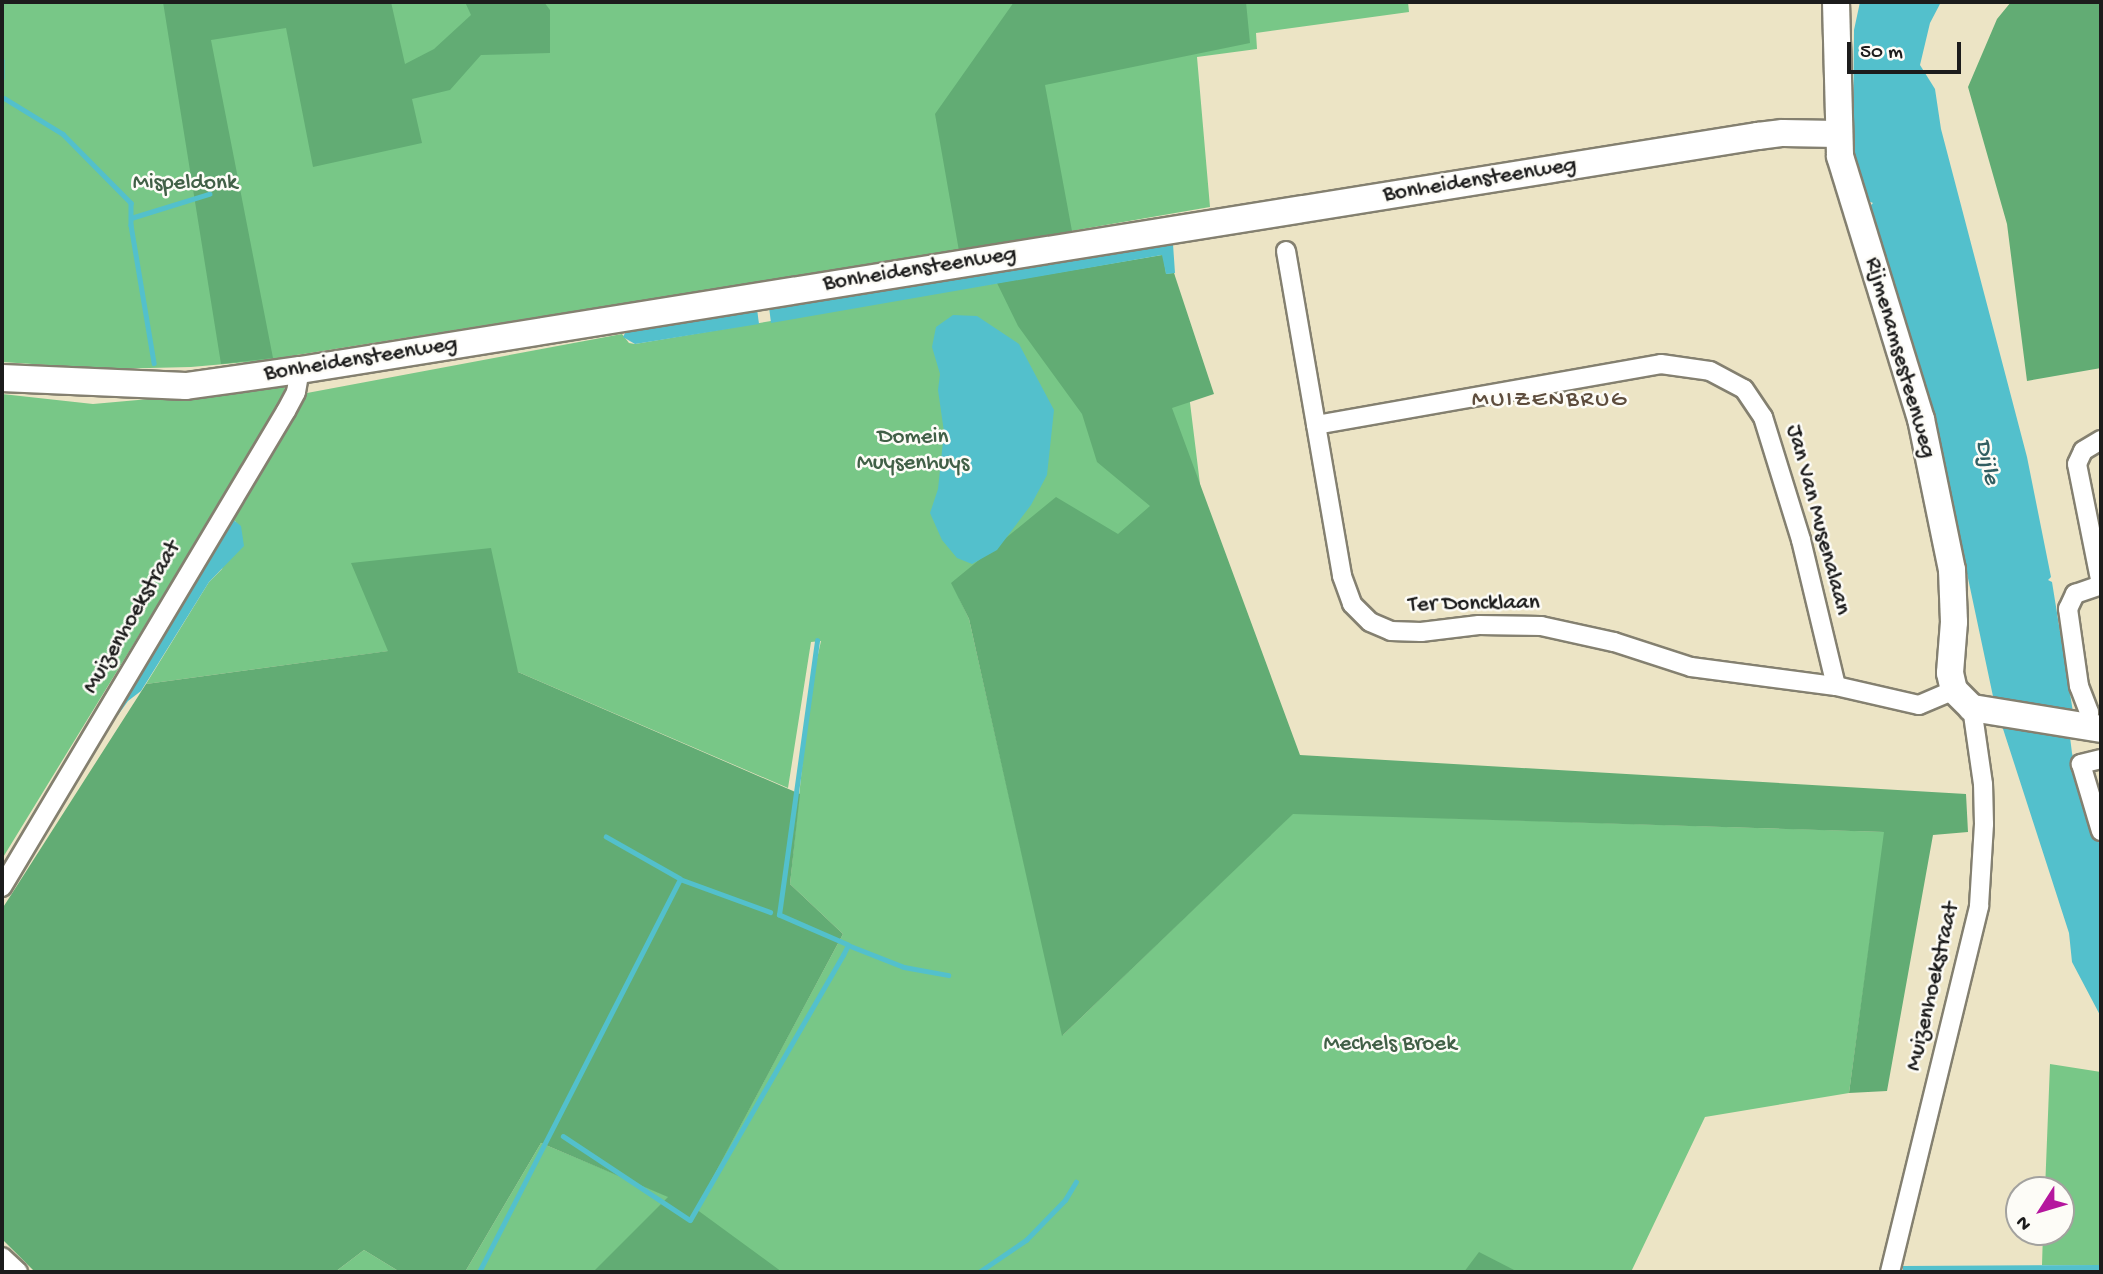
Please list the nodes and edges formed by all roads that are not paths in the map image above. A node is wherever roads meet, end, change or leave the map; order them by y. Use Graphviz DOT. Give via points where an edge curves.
graph roads {
  1 [pos="1836,2"];
  2 [pos="1837,134"];
  3 [pos="1286,251"];
  4 [pos="300,370"];
  5 [pos="2,377"];
  6 [pos="1316,425"];
  7 [pos="2101,440"];
  8 [pos="2101,584"];
  9 [pos="1836,686"];
  10 [pos="1971,703"];
  11 [pos="2091,727"];
  12 [pos="2094,760"];
  13 [pos="2101,831"];
  14 [pos="2,887"];
  15 [pos="2,1257"];
  16 [pos="18,1272"];
  17 [pos="1890,1272"];
  1 -- 2 [label="street, Rijmenamsesteenweg"];
  2 -- 4 [label="street, Bonheidensteenweg" via="1758,136"];
  2 -- 10 [label="street, Rijmenamsesteenweg" via="1851,195 1921,419 1952,570 1950,673"];
  3 -- 6 [label="street, Ter Doncklaan"];
  4 -- 5 [label="street, Bonheidensteenweg" via="186,386"];
  4 -- 14 [label="street, Muizenhoekstraat" via="286,411"];
  6 -- 9 [label="street, Ter Doncklaan" via="1342,576 1352,604 1370,622 1391,631 1421,632 1479,625 1541,626 1614,642 1691,667"];
  6 -- 9 [label="street, Jan Van Musenalaan" via="1661,364 1710,371 1744,390 1763,417 1801,540"];
  7 -- 8 [label="street" via="2083,451 2077,464"];
  8 -- 11 [label="street" via="2075,594 2068,610 2079,686"];
  9 -- 10 [label="street, Ter Doncklaan" via="1920,705"];
  10 -- 11 [label="street"];
  10 -- 17 [label="street, Muizenhoekstraat" via="1983,784 1979,906"];
  12 -- 13 [label="street" via="2081,764"];
  15 -- 16 [label="street"];
}
